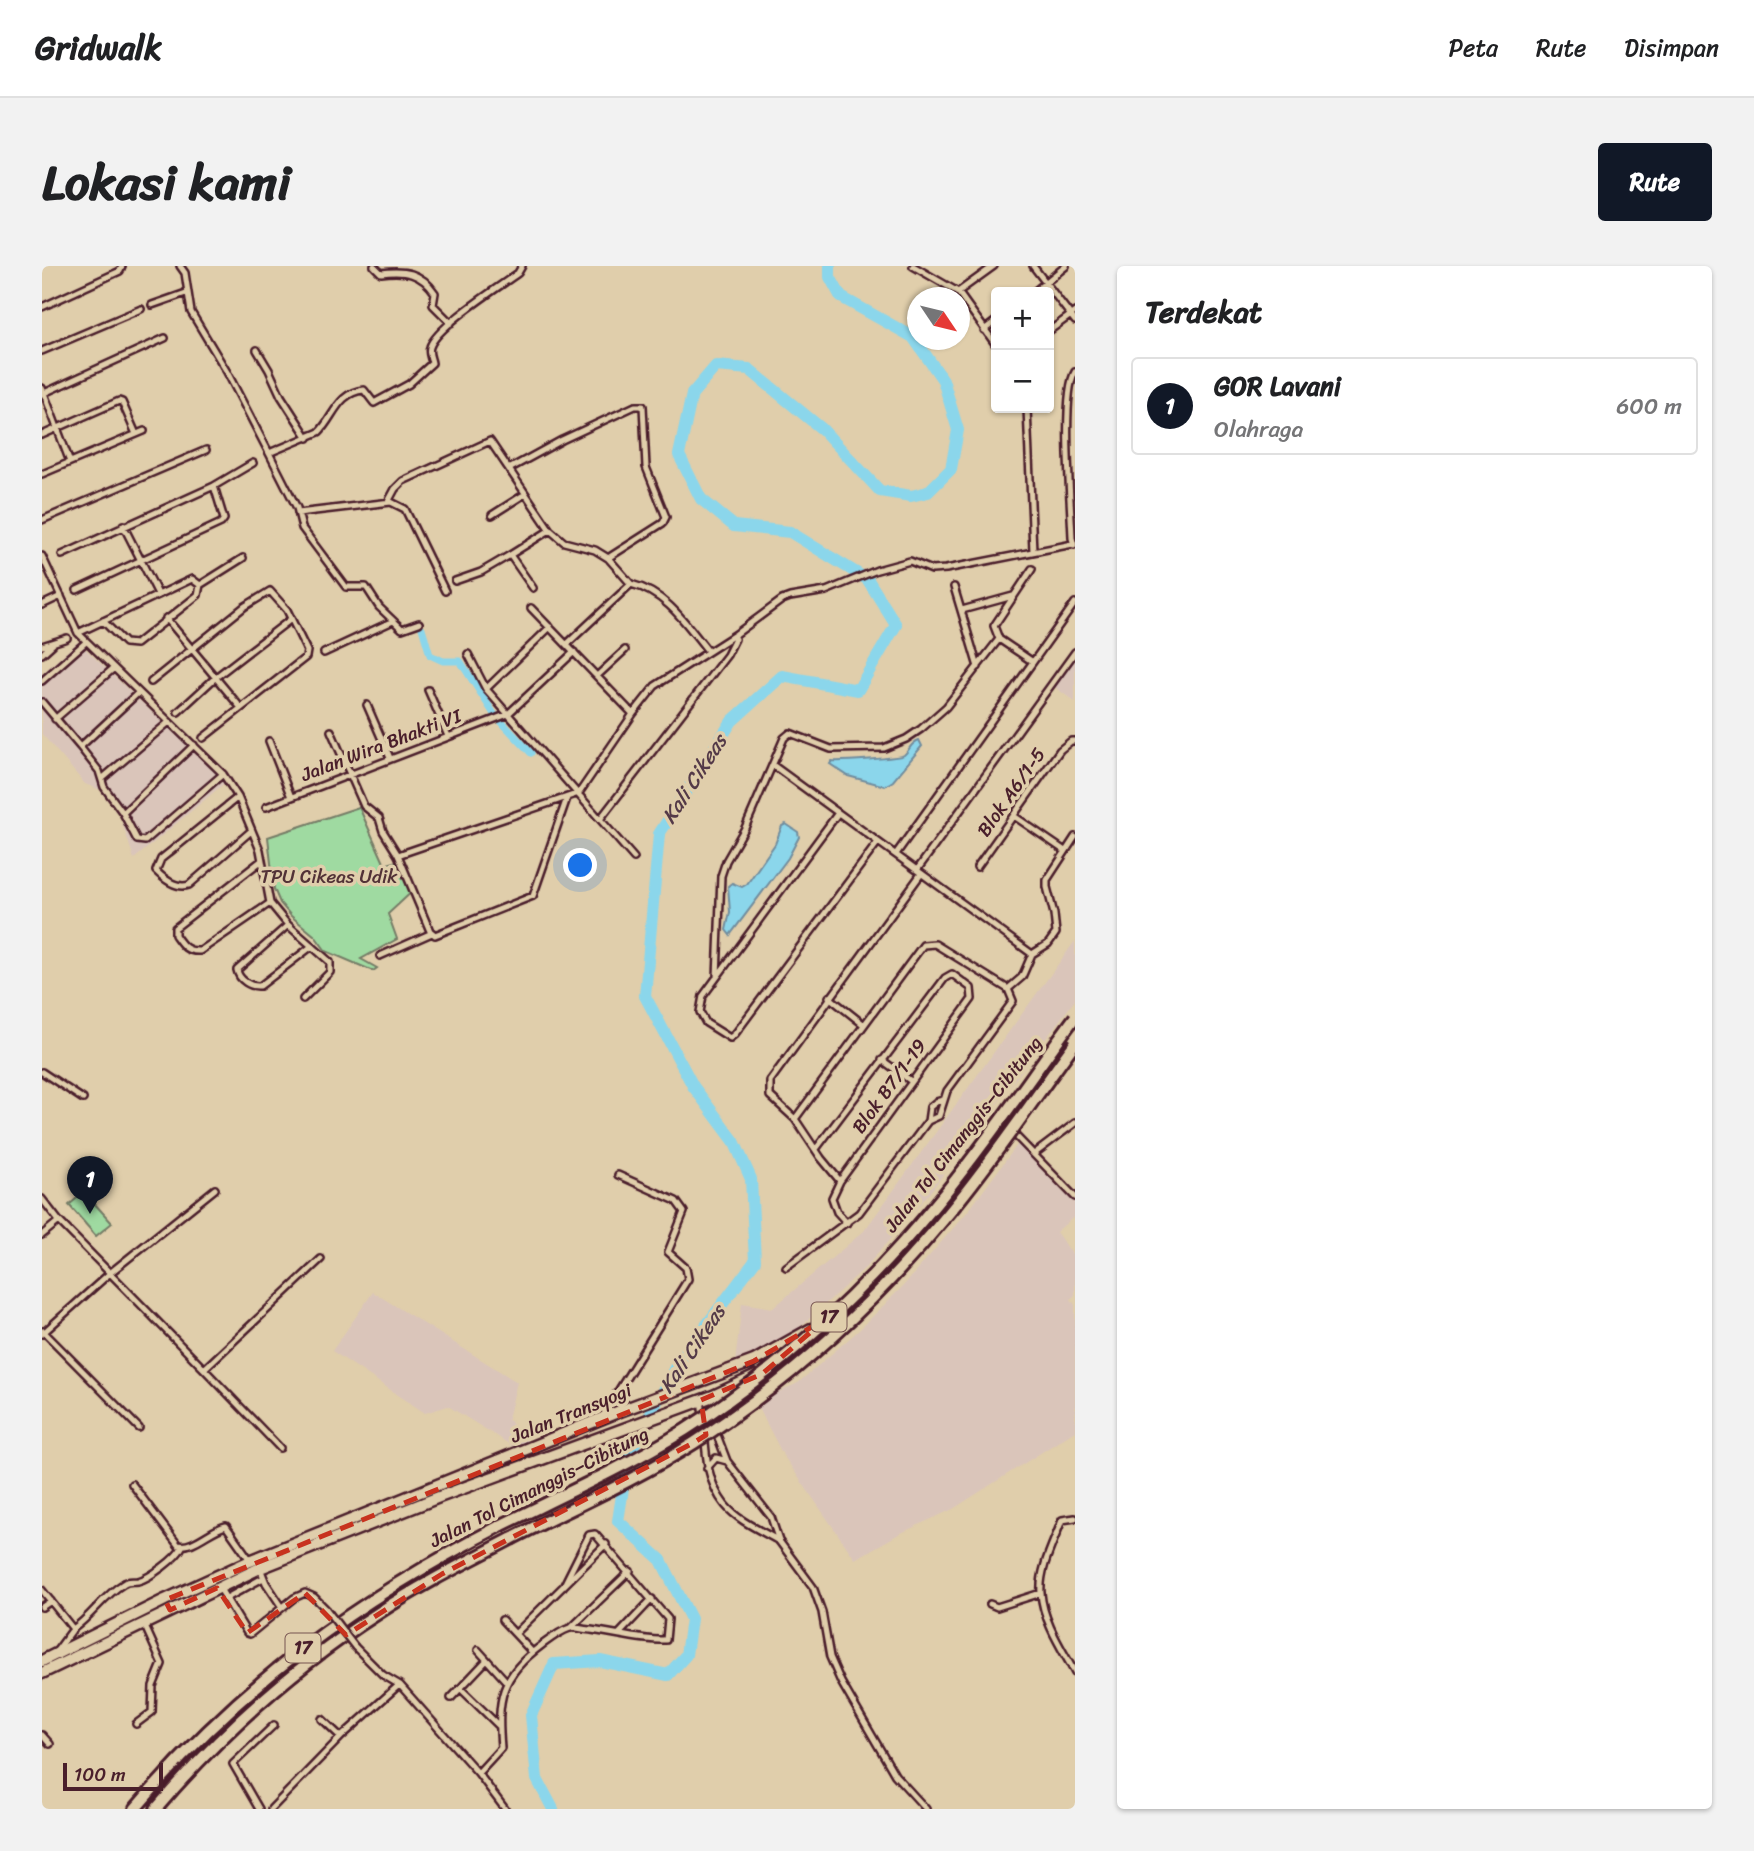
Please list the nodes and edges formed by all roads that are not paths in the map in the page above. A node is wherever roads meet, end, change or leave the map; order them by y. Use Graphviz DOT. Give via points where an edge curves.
graph roads {
  1 [pos="122,266"];
  2 [pos="180,266"];
  3 [pos="374,266"];
  4 [pos="522,266"];
  5 [pos="995,266"];
  6 [pos="1033,266"];
  7 [pos="1066,266"];
  8 [pos="916,267"];
  9 [pos="1046,283"];
  10 [pos="950,287"];
  11 [pos="965,287"];
  12 [pos="1041,287"];
  13 [pos="186,293"];
  14 [pos="152,304"];
  15 [pos="42,307"];
  16 [pos="141,309"];
  17 [pos="970,310"];
  18 [pos="1074,316"];
  19 [pos="451,323"];
  20 [pos="991,325"];
  21 [pos="1054,328"];
  22 [pos="984,330"];
  23 [pos="165,338"];
  24 [pos="991,339"];
  25 [pos="257,350"];
  26 [pos="42,351"];
  27 [pos="1075,372"];
  28 [pos="43,392"];
  29 [pos="1075,410"];
  30 [pos="1068,411"];
  31 [pos="1027,413"];
  32 [pos="57,428"];
  33 [pos="144,431"];
  34 [pos="136,434"];
  35 [pos="42,435"];
  36 [pos="308,438"];
  37 [pos="206,450"];
  38 [pos="269,453"];
  39 [pos="70,462"];
  40 [pos="253,463"];
  41 [pos="509,469"];
  42 [pos="42,474"];
  43 [pos="214,486"];
  44 [pos="525,494"];
  45 [pos="388,502"];
  46 [pos="298,513"];
  47 [pos="492,515"];
  48 [pos="42,520"];
  49 [pos="123,525"];
  50 [pos="550,530"];
  51 [pos="1074,545"];
  52 [pos="1033,551"];
  53 [pos="62,555"];
  54 [pos="510,555"];
  55 [pos="42,556"];
  56 [pos="243,558"];
  57 [pos="608,558"];
  58 [pos="141,560"];
  59 [pos="1032,569"];
  60 [pos="455,582"];
  61 [pos="631,584"];
  62 [pos="200,585"];
  63 [pos="954,587"];
  64 [pos="533,588"];
  65 [pos="77,590"];
  66 [pos="444,591"];
  67 [pos="158,594"];
  68 [pos="61,596"];
  69 [pos="1013,596"];
  70 [pos="1075,603"];
  71 [pos="42,605"];
  72 [pos="531,608"];
  73 [pos="962,610"];
  74 [pos="166,618"];
  75 [pos="291,619"];
  76 [pos="103,621"];
  77 [pos="393,621"];
  78 [pos="418,623"];
  79 [pos="550,627"];
  80 [pos="78,634"];
  81 [pos="66,638"];
  82 [pos="735,639"];
  83 [pos="999,639"];
  84 [pos="55,642"];
  85 [pos="86,642"];
  86 [pos="567,645"];
  87 [pos="42,646"];
  88 [pos="192,649"];
  89 [pos="625,650"];
  90 [pos="708,651"];
  91 [pos="574,652"];
  92 [pos="1075,652"];
  93 [pos="324,653"];
  94 [pos="42,654"];
  95 [pos="468,654"];
  96 [pos="1033,662"];
  97 [pos="978,667"];
  98 [pos="114,668"];
  99 [pos="597,676"];
  100 [pos="216,677"];
  101 [pos="42,681"];
  102 [pos="150,682"];
  103 [pos="486,688"];
  104 [pos="428,691"];
  105 [pos="138,693"];
  106 [pos="42,702"];
  107 [pos="367,705"];
  108 [pos="241,708"];
  109 [pos="178,712"];
  110 [pos="633,713"];
  111 [pos="502,717"];
  112 [pos="55,719"];
  113 [pos="169,722"];
  114 [pos="331,731"];
  115 [pos="448,736"];
  116 [pos="203,738"];
  117 [pos="269,741"];
  118 [pos="1075,741"];
  119 [pos="194,745"];
  120 [pos="80,747"];
  121 [pos="390,758"];
  122 [pos="774,766"];
  123 [pos="223,774"];
  124 [pos="348,774"];
  125 [pos="102,779"];
  126 [pos="579,793"];
  127 [pos="238,797"];
  128 [pos="291,797"];
  129 [pos="567,798"];
  130 [pos="266,807"];
  131 [pos="123,813"];
  132 [pos="838,813"];
  133 [pos="1014,816"];
  134 [pos="601,818"];
  135 [pos="251,831"];
  136 [pos="1075,837"];
  137 [pos="878,842"];
  138 [pos="1065,851"];
  139 [pos="895,854"];
  140 [pos="398,855"];
  141 [pos="634,858"];
  142 [pos="261,861"];
  143 [pos="977,867"];
  144 [pos="919,872"];
  145 [pos="270,903"];
  146 [pos="288,925"];
  147 [pos="432,933"];
  148 [pos="312,946"];
  149 [pos="1032,954"];
  150 [pos="380,956"];
  151 [pos="717,977"];
  152 [pos="1008,989"];
  153 [pos="829,997"];
  154 [pos="303,999"];
  155 [pos="1075,1016"];
  156 [pos="863,1024"];
  157 [pos="1066,1027"];
  158 [pos="1075,1036"];
  159 [pos="1075,1045"];
  160 [pos="1050,1048"];
  161 [pos="1066,1058"];
  162 [pos="882,1060"];
  163 [pos="42,1072"];
  164 [pos="911,1081"];
  165 [pos="83,1099"];
  166 [pos="943,1100"];
  167 [pos="794,1119"];
  168 [pos="928,1121"];
  169 [pos="1075,1123"];
  170 [pos="1011,1131"];
  171 [pos="816,1149"];
  172 [pos="1034,1154"];
  173 [pos="618,1175"];
  174 [pos="840,1181"];
  175 [pos="215,1189"];
  176 [pos="1075,1197"];
  177 [pos="42,1199"];
  178 [pos="59,1221"];
  179 [pos="846,1223"];
  180 [pos="42,1236"];
  181 [pos="321,1259"];
  182 [pos="786,1266"];
  183 [pos="110,1273"];
  184 [pos="43,1332"];
  185 [pos="204,1369"];
  186 [pos="713,1396"];
  187 [pos="696,1402"];
  188 [pos="601,1419"];
  189 [pos="139,1428"];
  190 [pos="280,1448"];
  191 [pos="727,1461"];
  192 [pos="708,1468"];
  193 [pos="132,1485"];
  194 [pos="1075,1518"];
  195 [pos="779,1541"];
  196 [pos="606,1544"];
  197 [pos="182,1547"];
  198 [pos="250,1562"];
  199 [pos="629,1571"];
  200 [pos="262,1573"];
  201 [pos="219,1587"];
  202 [pos="562,1587"];
  203 [pos="42,1590"];
  204 [pos="1041,1593"];
  205 [pos="225,1599"];
  206 [pos="652,1599"];
  207 [pos="164,1600"];
  208 [pos="51,1601"];
  209 [pos="990,1604"];
  210 [pos="42,1607"];
  211 [pos="282,1607"];
  212 [pos="170,1610"];
  213 [pos="502,1620"];
  214 [pos="144,1624"];
  215 [pos="571,1628"];
  216 [pos="73,1629"];
  217 [pos="516,1633"];
  218 [pos="619,1634"];
  219 [pos="478,1650"];
  220 [pos="532,1652"];
  221 [pos="54,1655"];
  222 [pos="487,1660"];
  223 [pos="42,1661"];
  224 [pos="1075,1673"];
  225 [pos="42,1674"];
  226 [pos="506,1681"];
  227 [pos="399,1685"];
  228 [pos="460,1688"];
  229 [pos="451,1699"];
  230 [pos="322,1719"];
  231 [pos="136,1724"];
  232 [pos="274,1725"];
  233 [pos="499,1726"];
  234 [pos="42,1735"];
  235 [pos="341,1737"];
  236 [pos="50,1744"];
  237 [pos="478,1773"];
  238 [pos="135,1809"];
  239 [pos="156,1809"];
  240 [pos="259,1809"];
  241 [pos="271,1809"];
  242 [pos="505,1809"];
  243 [pos="926,1809"];
  1 -- 15 [label="street" via="120,271"];
  2 -- 13 [label="street"];
  3 -- 19 [label="street" via="381,273 403,270 424,279 435,293 433,305"];
  4 -- 19 [label="street"];
  5 -- 11 [label="street"];
  6 -- 9 [label="street"];
  7 -- 9 [label="street"];
  8 -- 10 [label="street"];
  9 -- 12 [label="street"];
  9 -- 18 [label="street"];
  13 -- 14 [label="street"];
  13 -- 38 [label="street" via="198,326"];
  16 -- 26 [label="street"];
  17 -- 22 [label="street"];
  18 -- 21 [label="street"];
  19 -- 36 [label="street" via="433,339 432,363 410,384 374,403 363,390 354,391 336,405 325,426"];
  20 -- 22 [label="street"];
  22 -- 24 [label="street"];
  23 -- 28 [label="street"];
  25 -- 36 [label="street"];
  27 -- 30 [label="street" via="1070,379"];
  28 -- 32 [label="street"];
  29 -- 30 [label="street"];
  30 -- 51 [label="street"];
  31 -- 52 [label="street"];
  32 -- 34 [label="street" via="119,401"];
  32 -- 35 [label="street"];
  32 -- 39 [label="street"];
  33 -- 34 [label="street"];
  34 -- 39 [label="street"];
  36 -- 38 [label="street"];
  37 -- 48 [label="street"];
  38 -- 46 [label="street"];
  39 -- 42 [label="street"];
  40 -- 43 [label="street"];
  41 -- 44 [label="street"];
  41 -- 45 [label="street" via="490,441 482,443 403,481"];
  41 -- 57 [label="street" via="562,440 643,406 646,467 667,515 663,523"];
  43 -- 49 [label="street"];
  43 -- 58 [label="street" via="223,522"];
  44 -- 47 [label="street"];
  44 -- 50 [label="street"];
  45 -- 46 [label="street"];
  45 -- 66 [label="street" via="405,509"];
  46 -- 77 [label="street" via="302,528 346,587 366,587"];
  49 -- 53 [label="street"];
  49 -- 58 [label="street"];
  50 -- 54 [label="street"];
  50 -- 57 [label="street" via="564,542"];
  51 -- 52 [label="street"];
  52 -- 90 [label="street" via="946,569 932,570 910,561 877,570 837,588 782,600"];
  54 -- 60 [label="street"];
  54 -- 64 [label="street"];
  55 -- 68 [label="street"];
  56 -- 62 [label="street"];
  57 -- 61 [label="street"];
  58 -- 65 [label="street"];
  58 -- 67 [label="street"];
  59 -- 69 [label="street"];
  61 -- 86 [label="street"];
  61 -- 90 [label="street" via="671,605"];
  62 -- 67 [label="street" via="192,579"];
  62 -- 74 [label="street" via="198,595"];
  63 -- 73 [label="street"];
  67 -- 76 [label="street"];
  68 -- 71 [label="street"];
  68 -- 80 [label="street"];
  69 -- 73 [label="street"];
  69 -- 83 [label="street" via="993,626"];
  70 -- 96 [label="street"];
  72 -- 79 [label="street"];
  73 -- 97 [label="street"];
  74 -- 76 [label="street" via="131,645"];
  74 -- 88 [label="street"];
  75 -- 88 [label="street" via="270,591"];
  75 -- 100 [label="street"];
  75 -- 108 [label="street" via="306,657"];
  76 -- 80 [label="street"];
  77 -- 78 [label="street" via="402,629"];
  77 -- 93 [label="street"];
  79 -- 86 [label="street"];
  79 -- 103 [label="street"];
  80 -- 85 [label="street"];
  81 -- 84 [label="street"];
  82 -- 134 [label="street"];
  83 -- 96 [label="street"];
  83 -- 97 [label="street"];
  84 -- 87 [label="street"];
  84 -- 94 [label="street"];
  85 -- 98 [label="street"];
  85 -- 101 [label="street"];
  86 -- 91 [label="street"];
  88 -- 100 [label="street"];
  88 -- 102 [label="street"];
  89 -- 99 [label="street"];
  90 -- 110 [label="street" via="662,681"];
  91 -- 99 [label="street"];
  91 -- 111 [label="street"];
  92 -- 144 [label="street"];
  95 -- 103 [label="street"];
  96 -- 139 [label="street"];
  97 -- 122 [label="street" via="946,707 906,739 884,748 831,749 790,733"];
  98 -- 105 [label="street"];
  98 -- 112 [label="street"];
  99 -- 110 [label="street"];
  100 -- 108 [label="street"];
  100 -- 109 [label="street"];
  103 -- 111 [label="street"];
  104 -- 115 [label="street"];
  105 -- 113 [label="street"];
  105 -- 120 [label="street"];
  106 -- 112 [label="street"];
  107 -- 121 [label="street"];
  108 -- 116 [label="street"];
  110 -- 126 [label="street"];
  111 -- 115 [label="street, Jalan Wira Bhakti VI"];
  111 -- 126 [label="street"];
  112 -- 120 [label="street"];
  113 -- 119 [label="street"];
  113 -- 125 [label="street"];
  114 -- 124 [label="street"];
  115 -- 121 [label="street, Jalan Wira Bhakti VI"];
  117 -- 128 [label="street"];
  118 -- 133 [label="street, Blok A6/1-5" via="1060,750"];
  119 -- 123 [label="street"];
  119 -- 131 [label="street"];
  120 -- 125 [label="street"];
  121 -- 124 [label="street, Jalan Wira Bhakti VI"];
  122 -- 132 [label="street"];
  122 -- 151 [label="street" via="721,876"];
  123 -- 127 [label="street"];
  123 -- 131 [label="street" via="145,841 137,841"];
  124 -- 128 [label="street, Jalan Wira Bhakti VI"];
  124 -- 140 [label="street"];
  125 -- 131 [label="street"];
  126 -- 129 [label="street"];
  126 -- 134 [label="street"];
  127 -- 135 [label="street"];
  127 -- 135 [label="street" via="161,859 156,871 182,887 188,885"];
  128 -- 130 [label="street, Jalan Wira Bhakti VI"];
  129 -- 140 [label="street"];
  129 -- 147 [label="street" via="533,896"];
  132 -- 137 [label="street"];
  132 -- 151 [label="street"];
  133 -- 138 [label="street"];
  133 -- 143 [label="street, Blok A6/1-5"];
  134 -- 141 [label="street"];
  135 -- 142 [label="street"];
  136 -- 138 [label="street"];
  137 -- 139 [label="street"];
  137 -- 151 [label="street" via="730,1038 706,1023 700,1012 703,996"];
  138 -- 149 [label="street" via="1047,880 1056,933"];
  139 -- 144 [label="street"];
  140 -- 147 [label="street"];
  142 -- 145 [label="street"];
  142 -- 145 [label="street" via="176,928 175,935 192,952 206,948"];
  144 -- 149 [label="street"];
  144 -- 153 [label="street"];
  145 -- 146 [label="street"];
  146 -- 148 [label="street"];
  146 -- 148 [label="street" via="237,970 238,976 260,986"];
  147 -- 150 [label="street"];
  148 -- 154 [label="street" via="330,962 330,972"];
  149 -- 152 [label="street" via="1022,976"];
  152 -- 156 [label="street" via="927,943"];
  152 -- 166 [label="street" via="1013,1001"];
  153 -- 156 [label="street"];
  153 -- 167 [label="street" via="770,1081 770,1096"];
  155 -- 157 [label="highway, Jalan Transyogi"];
  155 -- 238 [label="highway, Jalan Tol Cimanggis–Cibitung / 17, bridge" via="937,1202 822,1324 685,1430 434,1560 373,1597 262,1680"];
  156 -- 167 [label="street"];
  157 -- 158 [label="highway"];
  157 -- 160 [label="highway, Jalan Transyogi"];
  159 -- 161 [label="highway, Jalan Transyogi"];
  159 -- 239 [label="highway, Jalan Tol Cimanggis–Cibitung / 17, bridge" via="950,1213 832,1336 693,1443 442,1574 333,1644 222,1739"];
  160 -- 161 [label="highway" via="1065,1051"];
  160 -- 188 [label="highway, Jalan Transyogi" via="859,1296 766,1355"];
  161 -- 170 [label="highway, Jalan Transyogi"];
  162 -- 164 [label="street"];
  162 -- 164 [label="street, Blok B7/1-19" via="952,974 971,988 972,999"];
  162 -- 171 [label="street"];
  163 -- 165 [label="street"];
  164 -- 174 [label="street, Blok B7/1-19"];
  166 -- 168 [label="street" via="939,1116"];
  166 -- 168 [label="street" via="930,1107"];
  167 -- 171 [label="street"];
  168 -- 179 [label="street" via="859,1213"];
  169 -- 172 [label="street"];
  170 -- 172 [label="street"];
  170 -- 186 [label="highway, Jalan Transyogi" via="881,1294 799,1355"];
  171 -- 174 [label="street"];
  172 -- 176 [label="street"];
  173 -- 188 [label="street" via="676,1201 684,1212 668,1252 686,1268 688,1279"];
  174 -- 179 [label="street" via="832,1198"];
  175 -- 183 [label="street"];
  177 -- 178 [label="street"];
  178 -- 180 [label="street"];
  178 -- 183 [label="street"];
  179 -- 182 [label="street"];
  181 -- 185 [label="street"];
  183 -- 184 [label="street"];
  183 -- 185 [label="street"];
  184 -- 189 [label="street"];
  185 -- 190 [label="street"];
  186 -- 187 [label="highway, Jalan Transyogi"];
  186 -- 191 [label="street" via="716,1435"];
  187 -- 192 [label="street" via="706,1430"];
  187 -- 200 [label="highway, Jalan Transyogi"];
  188 -- 198 [label="highway, Jalan Transyogi"];
  191 -- 192 [label="street" via="716,1458"];
  191 -- 195 [label="street" via="771,1517"];
  192 -- 195 [label="street" via="726,1506"];
  193 -- 197 [label="street"];
  194 -- 204 [label="street" via="1062,1520"];
  195 -- 243 [label="street" via="814,1587 830,1657 841,1682 895,1774"];
  196 -- 199 [label="street"];
  196 -- 202 [label="street"];
  196 -- 202 [label="street" via="595,1534 589,1535"];
  197 -- 198 [label="street" via="226,1526"];
  197 -- 216 [label="street" via="176,1557 142,1579 124,1583"];
  198 -- 207 [label="highway, Jalan Transyogi"];
  199 -- 206 [label="street"];
  199 -- 215 [label="street"];
  200 -- 201 [label="highway, Jalan Transyogi"];
  200 -- 205 [label="street"];
  200 -- 211 [label="street"];
  201 -- 205 [label="street"];
  201 -- 212 [label="highway, Jalan Transyogi"];
  202 -- 217 [label="street"];
  203 -- 208 [label="street"];
  204 -- 209 [label="street" via="997,1607"];
  204 -- 224 [label="street"];
  205 -- 211 [label="street" via="250,1634"];
  206 -- 218 [label="street"];
  206 -- 218 [label="street" via="668,1619 666,1640"];
  207 -- 212 [label="highway"];
  207 -- 221 [label="highway, Jalan Transyogi"];
  208 -- 210 [label="street"];
  208 -- 216 [label="street"];
  211 -- 227 [label="street, bridge" via="305,1593 314,1597 375,1668"];
  212 -- 214 [label="highway, Jalan Transyogi"];
  213 -- 217 [label="street"];
  214 -- 225 [label="highway, Jalan Transyogi"];
  214 -- 231 [label="street" via="162,1664 153,1686 152,1712"];
  215 -- 218 [label="street"];
  215 -- 220 [label="street"];
  216 -- 221 [label="street"];
  217 -- 220 [label="street"];
  219 -- 222 [label="street"];
  220 -- 226 [label="street"];
  221 -- 223 [label="highway, Jalan Transyogi"];
  222 -- 226 [label="street"];
  222 -- 228 [label="street"];
  226 -- 233 [label="street"];
  227 -- 235 [label="street"];
  227 -- 237 [label="street"];
  228 -- 229 [label="street"];
  228 -- 233 [label="street"];
  230 -- 235 [label="street"];
  232 -- 240 [label="street" via="233,1764"];
  233 -- 237 [label="street" via="501,1748"];
  234 -- 236 [label="street"];
  235 -- 241 [label="street"];
  237 -- 242 [label="street"];
}
